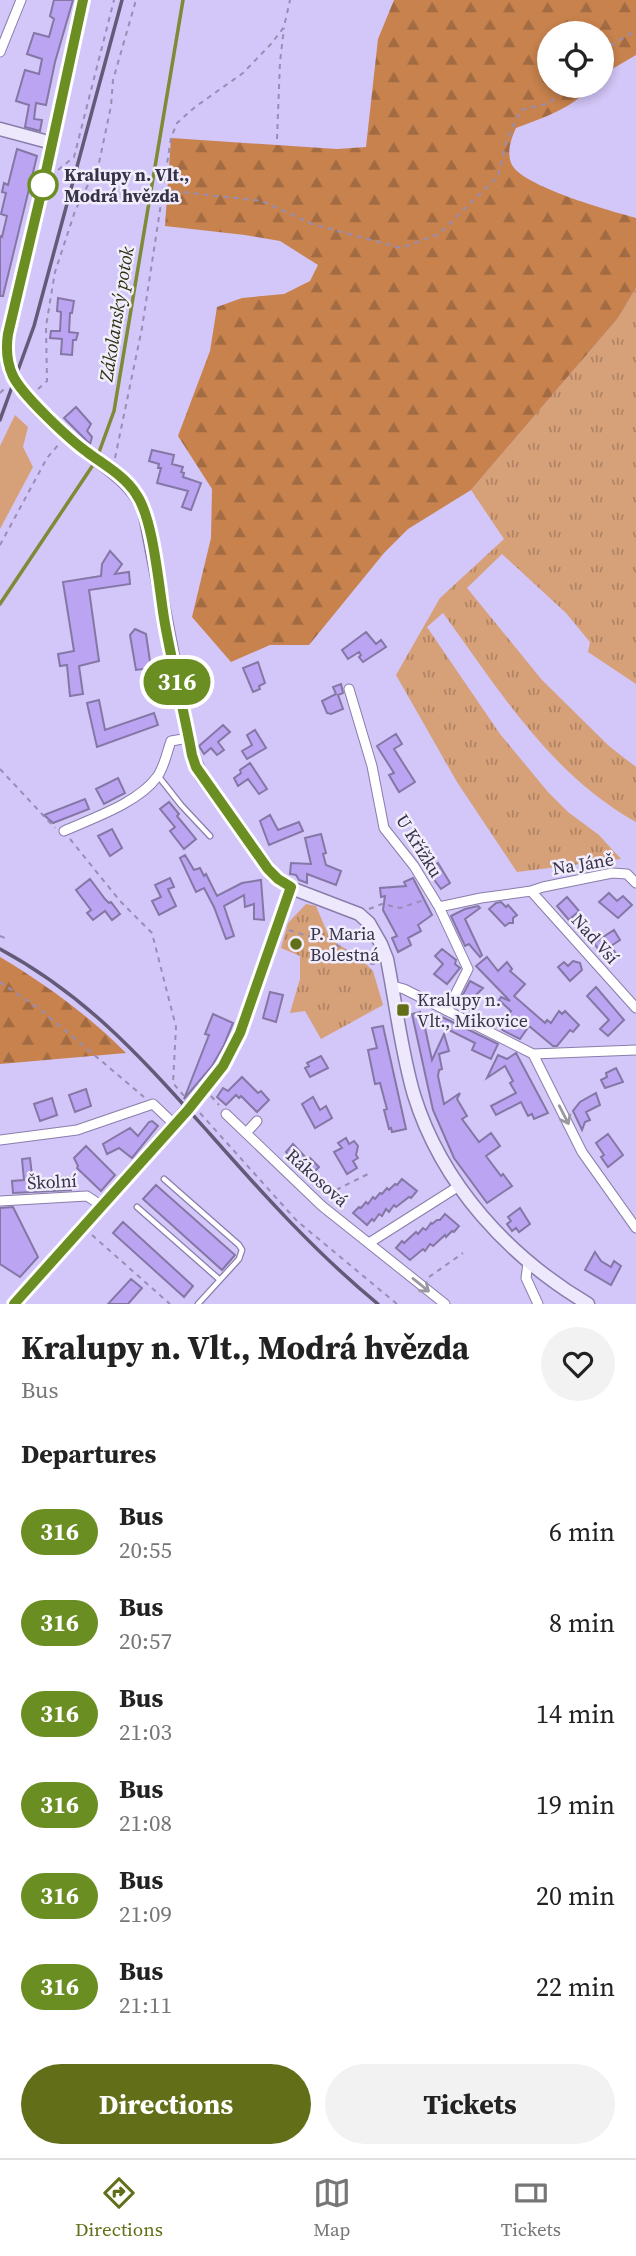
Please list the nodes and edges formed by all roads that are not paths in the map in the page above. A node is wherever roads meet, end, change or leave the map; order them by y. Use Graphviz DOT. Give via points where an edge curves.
graph roads {
  1 [pos="21,0"];
  2 [pos="83,0"];
  3 [pos="0,52"];
  4 [pos="0,129"];
  5 [pos="52,143"];
  6 [pos="349,688"];
  7 [pos="189,738"];
  8 [pos="158,776"];
  9 [pos="64,831"];
  10 [pos="210,836"];
  11 [pos="636,883"];
  12 [pos="291,887"];
  13 [pos="531,891"];
  14 [pos="439,907"];
  15 [pos="393,986"];
  16 [pos="636,1008"];
  17 [pos="447,1011"];
  18 [pos="636,1050"];
  19 [pos="533,1054"];
  20 [pos="226,1114"];
  21 [pos="257,1121"];
  22 [pos="174,1125"];
  23 [pos="246,1133"];
  24 [pos="0,1140"];
  25 [pos="164,1179"];
  26 [pos="459,1186"];
  27 [pos="0,1201"];
  28 [pos="102,1206"];
  29 [pos="137,1207"];
  30 [pos="636,1228"];
  31 [pos="369,1243"];
  32 [pos="528,1263"];
  33 [pos="220,1280"];
  34 [pos="14,1304"];
  35 [pos="198,1304"];
  36 [pos="445,1304"];
  37 [pos="538,1304"];
  38 [pos="589,1304"];
  1 -- 3 [label="street"];
  2 -- 5 [label="main road"];
  4 -- 5 [label="main road"];
  5 -- 7 [label="main road" via="6,347 13,375 29,397 66,435 136,493 144,509"];
  6 -- 14 [label="street, U Křížku" via="384,828"];
  7 -- 8 [label="street" via="171,741"];
  7 -- 12 [label="main road" via="201,775 268,869"];
  8 -- 9 [label="street" via="135,796"];
  8 -- 10 [label="lane"];
  11 -- 13 [label="street, Na Jáně" via="627,874 612,873"];
  12 -- 15 [label="main road" via="359,914 369,923 387,959"];
  12 -- 22 [label="main road" via="240,1033 195,1108"];
  13 -- 14 [label="street, Na Jáně"];
  13 -- 16 [label="street, Nad Vsí"];
  14 -- 17 [label="street, U Křížku" via="468,970"];
  15 -- 17 [label="street"];
  15 -- 26 [label="main road" via="414,1096 439,1156"];
  17 -- 19 [label="street"];
  18 -- 19 [label="street"];
  19 -- 30 [label="street, one-way" via="582,1152"];
  20 -- 23 [label="street, Rákosová"];
  21 -- 23 [label="street"];
  22 -- 24 [label="street" via="153,1104 77,1129"];
  22 -- 28 [label="main road"];
  23 -- 31 [label="street, Rákosová" via="322,1206"];
  25 -- 33 [label="lane" via="242,1250"];
  26 -- 31 [label="street"];
  26 -- 32 [label="main road"];
  27 -- 28 [label="street, Školní" via="87,1196"];
  28 -- 34 [label="main road"];
  29 -- 33 [label="lane"];
  31 -- 36 [label="street, Rákosová, one-way"];
  32 -- 37 [label="street" via="526,1278"];
  32 -- 38 [label="main road"];
  33 -- 35 [label="lane"];
}
